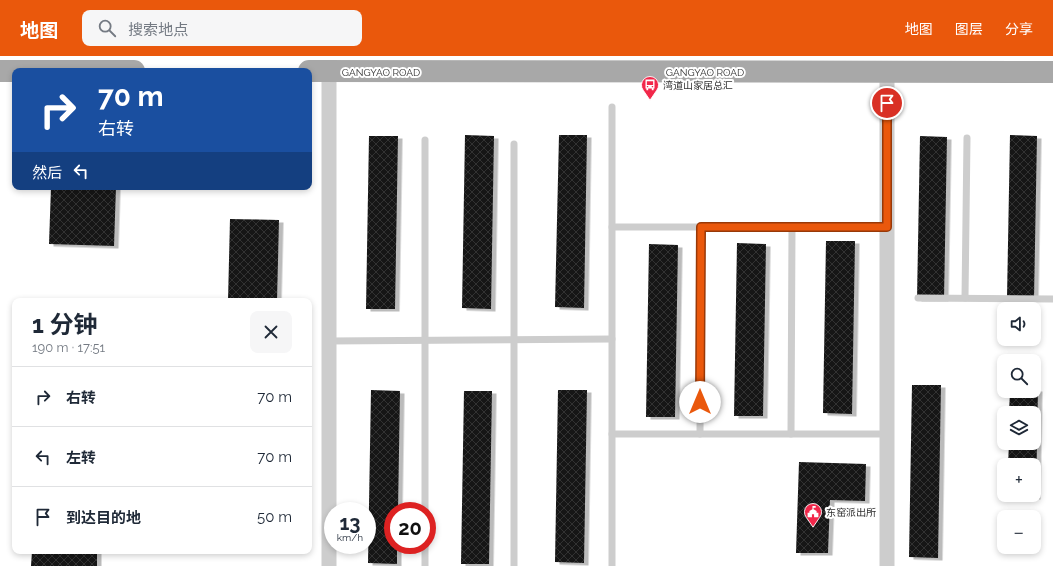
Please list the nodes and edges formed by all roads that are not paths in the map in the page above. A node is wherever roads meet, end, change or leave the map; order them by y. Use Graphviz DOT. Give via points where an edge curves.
graph roads {
  1 [pos="0,71"];
  2 [pos="12,71"];
  3 [pos="319,72"];
  4 [pos="887,72"];
  5 [pos="1053,72"];
  6 [pos="612,107"];
  7 [pos="967,138"];
  8 [pos="424,140"];
  9 [pos="514,144"];
  10 [pos="612,227"];
  11 [pos="701,227"];
  12 [pos="792,227"];
  13 [pos="887,227"];
  14 [pos="918,298"];
  15 [pos="966,298"];
  16 [pos="1053,299"];
  17 [pos="612,339"];
  18 [pos="425,340"];
  19 [pos="514,340"];
  20 [pos="329,341"];
  21 [pos="612,434"];
  22 [pos="700,434"];
  23 [pos="791,434"];
  24 [pos="887,434"];
  25 [pos="425,502"];
  26 [pos="425,554"];
  27 [pos="329,566"];
  28 [pos="426,566"];
  29 [pos="514,566"];
  30 [pos="612,566"];
  31 [pos="887,566"];
  1 -- 2 [label="main road"];
  3 -- 4 [label="main road, GANGYAO ROAD"];
  3 -- 20 [label="street"];
  4 -- 5 [label="main road, GANGYAO ROAD"];
  4 -- 13 [label="street"];
  6 -- 10 [label="lane"];
  7 -- 15 [label="lane"];
  8 -- 18 [label="lane"];
  9 -- 19 [label="lane"];
  10 -- 11 [label="lane"];
  10 -- 17 [label="lane"];
  11 -- 12 [label="lane"];
  11 -- 22 [label="lane"];
  12 -- 13 [label="lane"];
  12 -- 23 [label="lane"];
  13 -- 24 [label="street"];
  14 -- 15 [label="lane"];
  15 -- 16 [label="lane"];
  17 -- 19 [label="lane"];
  17 -- 21 [label="lane"];
  18 -- 19 [label="lane"];
  18 -- 20 [label="lane"];
  18 -- 25 [label="lane"];
  19 -- 29 [label="lane"];
  20 -- 27 [label="street"];
  21 -- 22 [label="lane"];
  21 -- 30 [label="lane"];
  22 -- 23 [label="lane"];
  23 -- 24 [label="lane"];
  24 -- 31 [label="street"];
  26 -- 28 [label="lane"];
}
